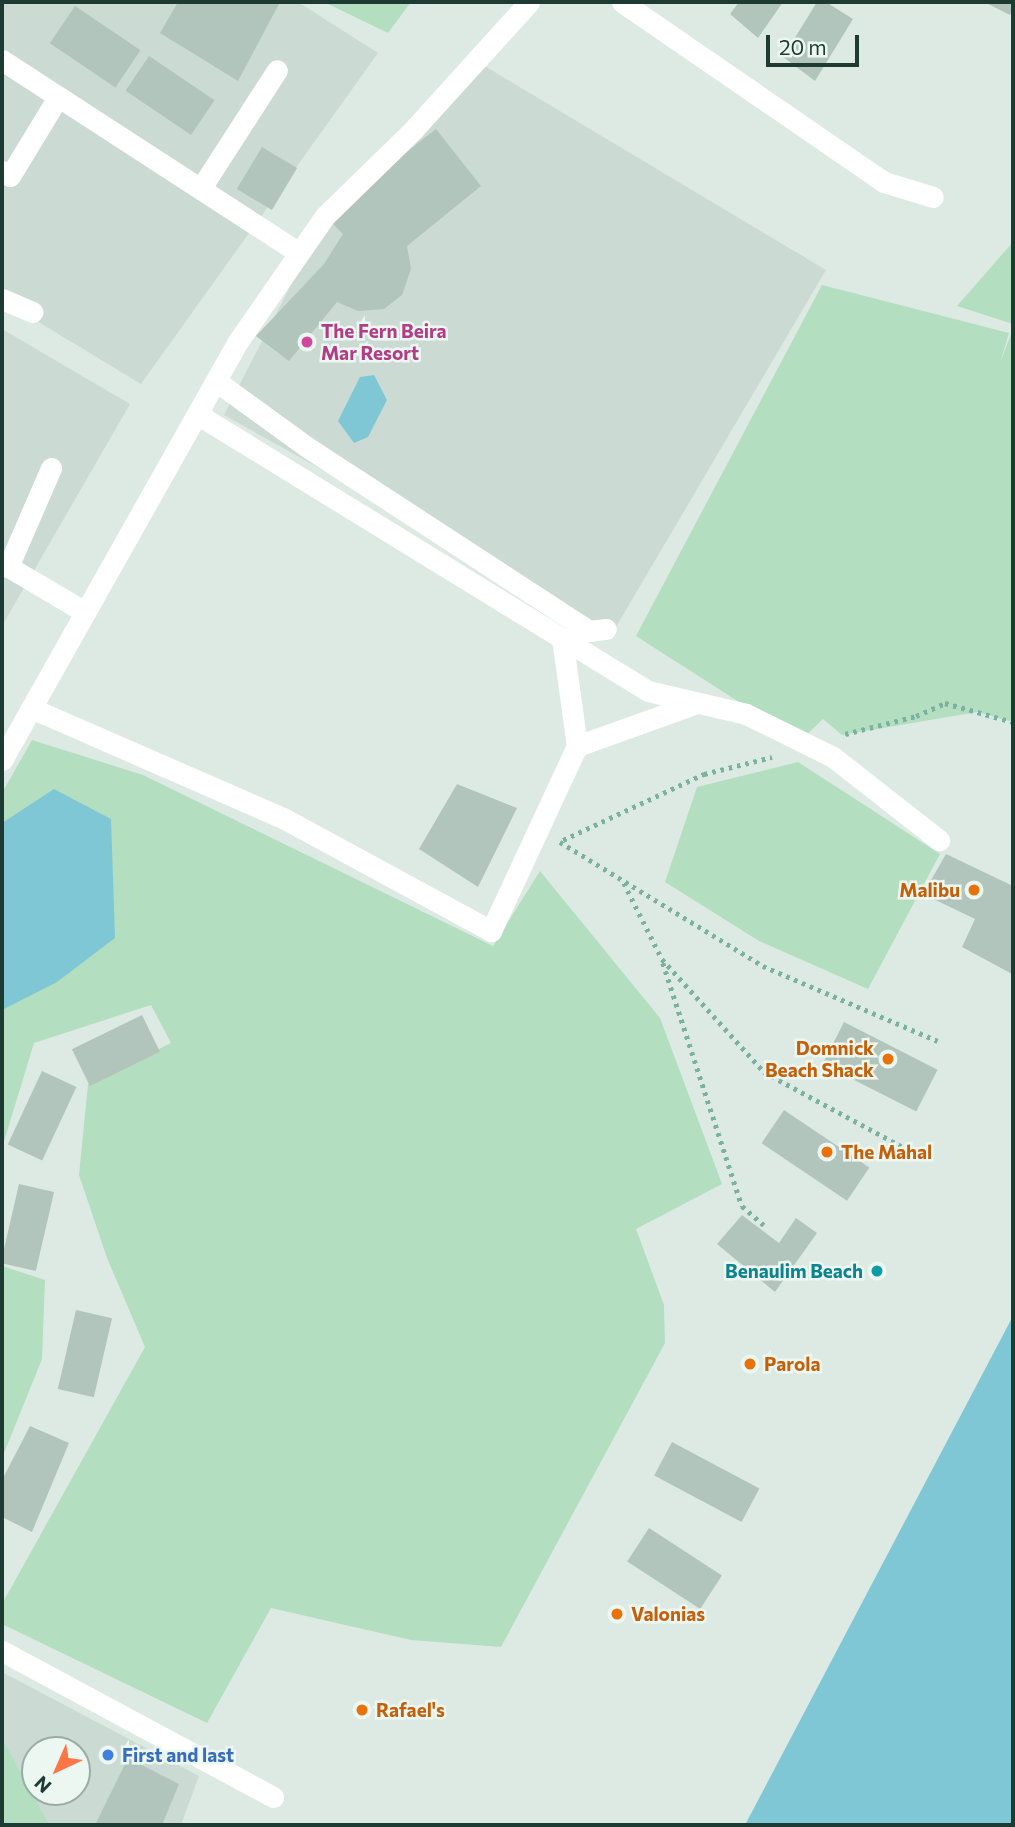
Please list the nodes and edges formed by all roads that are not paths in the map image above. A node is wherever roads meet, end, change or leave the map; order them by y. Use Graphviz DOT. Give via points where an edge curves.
graph roads {
  1 [pos="529,2"];
  2 [pos="622,2"];
  3 [pos="2,60"];
  4 [pos="277,70"];
  5 [pos="58,97"];
  6 [pos="2,171"];
  7 [pos="201,188"];
  8 [pos="933,197"];
  9 [pos="299,253"];
  10 [pos="2,299"];
  11 [pos="32,312"];
  12 [pos="216,381"];
  13 [pos="197,414"];
  14 [pos="51,468"];
  15 [pos="5,565"];
  16 [pos="85,612"];
  17 [pos="606,629"];
  18 [pos="562,638"];
  19 [pos="697,703"];
  20 [pos="31,708"];
  21 [pos="577,746"];
  22 [pos="4,752"];
  23 [pos="939,840"];
  24 [pos="2,1651"];
  25 [pos="273,1797"];
  1 -- 9 [label="street" via="414,129 325,216"];
  2 -- 8 [label="street" via="884,182"];
  3 -- 5 [label="street"];
  4 -- 7 [label="street"];
  5 -- 6 [label="street" via="10,176"];
  5 -- 7 [label="street"];
  7 -- 9 [label="street"];
  9 -- 12 [label="street"];
  10 -- 11 [label="street"];
  12 -- 13 [label="street"];
  12 -- 17 [label="street" via="307,447 589,631"];
  13 -- 16 [label="street"];
  13 -- 18 [label="street"];
  14 -- 15 [label="street"];
  15 -- 16 [label="street"];
  16 -- 20 [label="street"];
  18 -- 19 [label="street" via="648,691"];
  18 -- 21 [label="street"];
  19 -- 21 [label="street"];
  19 -- 23 [label="street" via="746,714 833,757"];
  20 -- 21 [label="street" via="283,818 491,931"];
  20 -- 22 [label="street"];
  24 -- 25 [label="street"];
}
